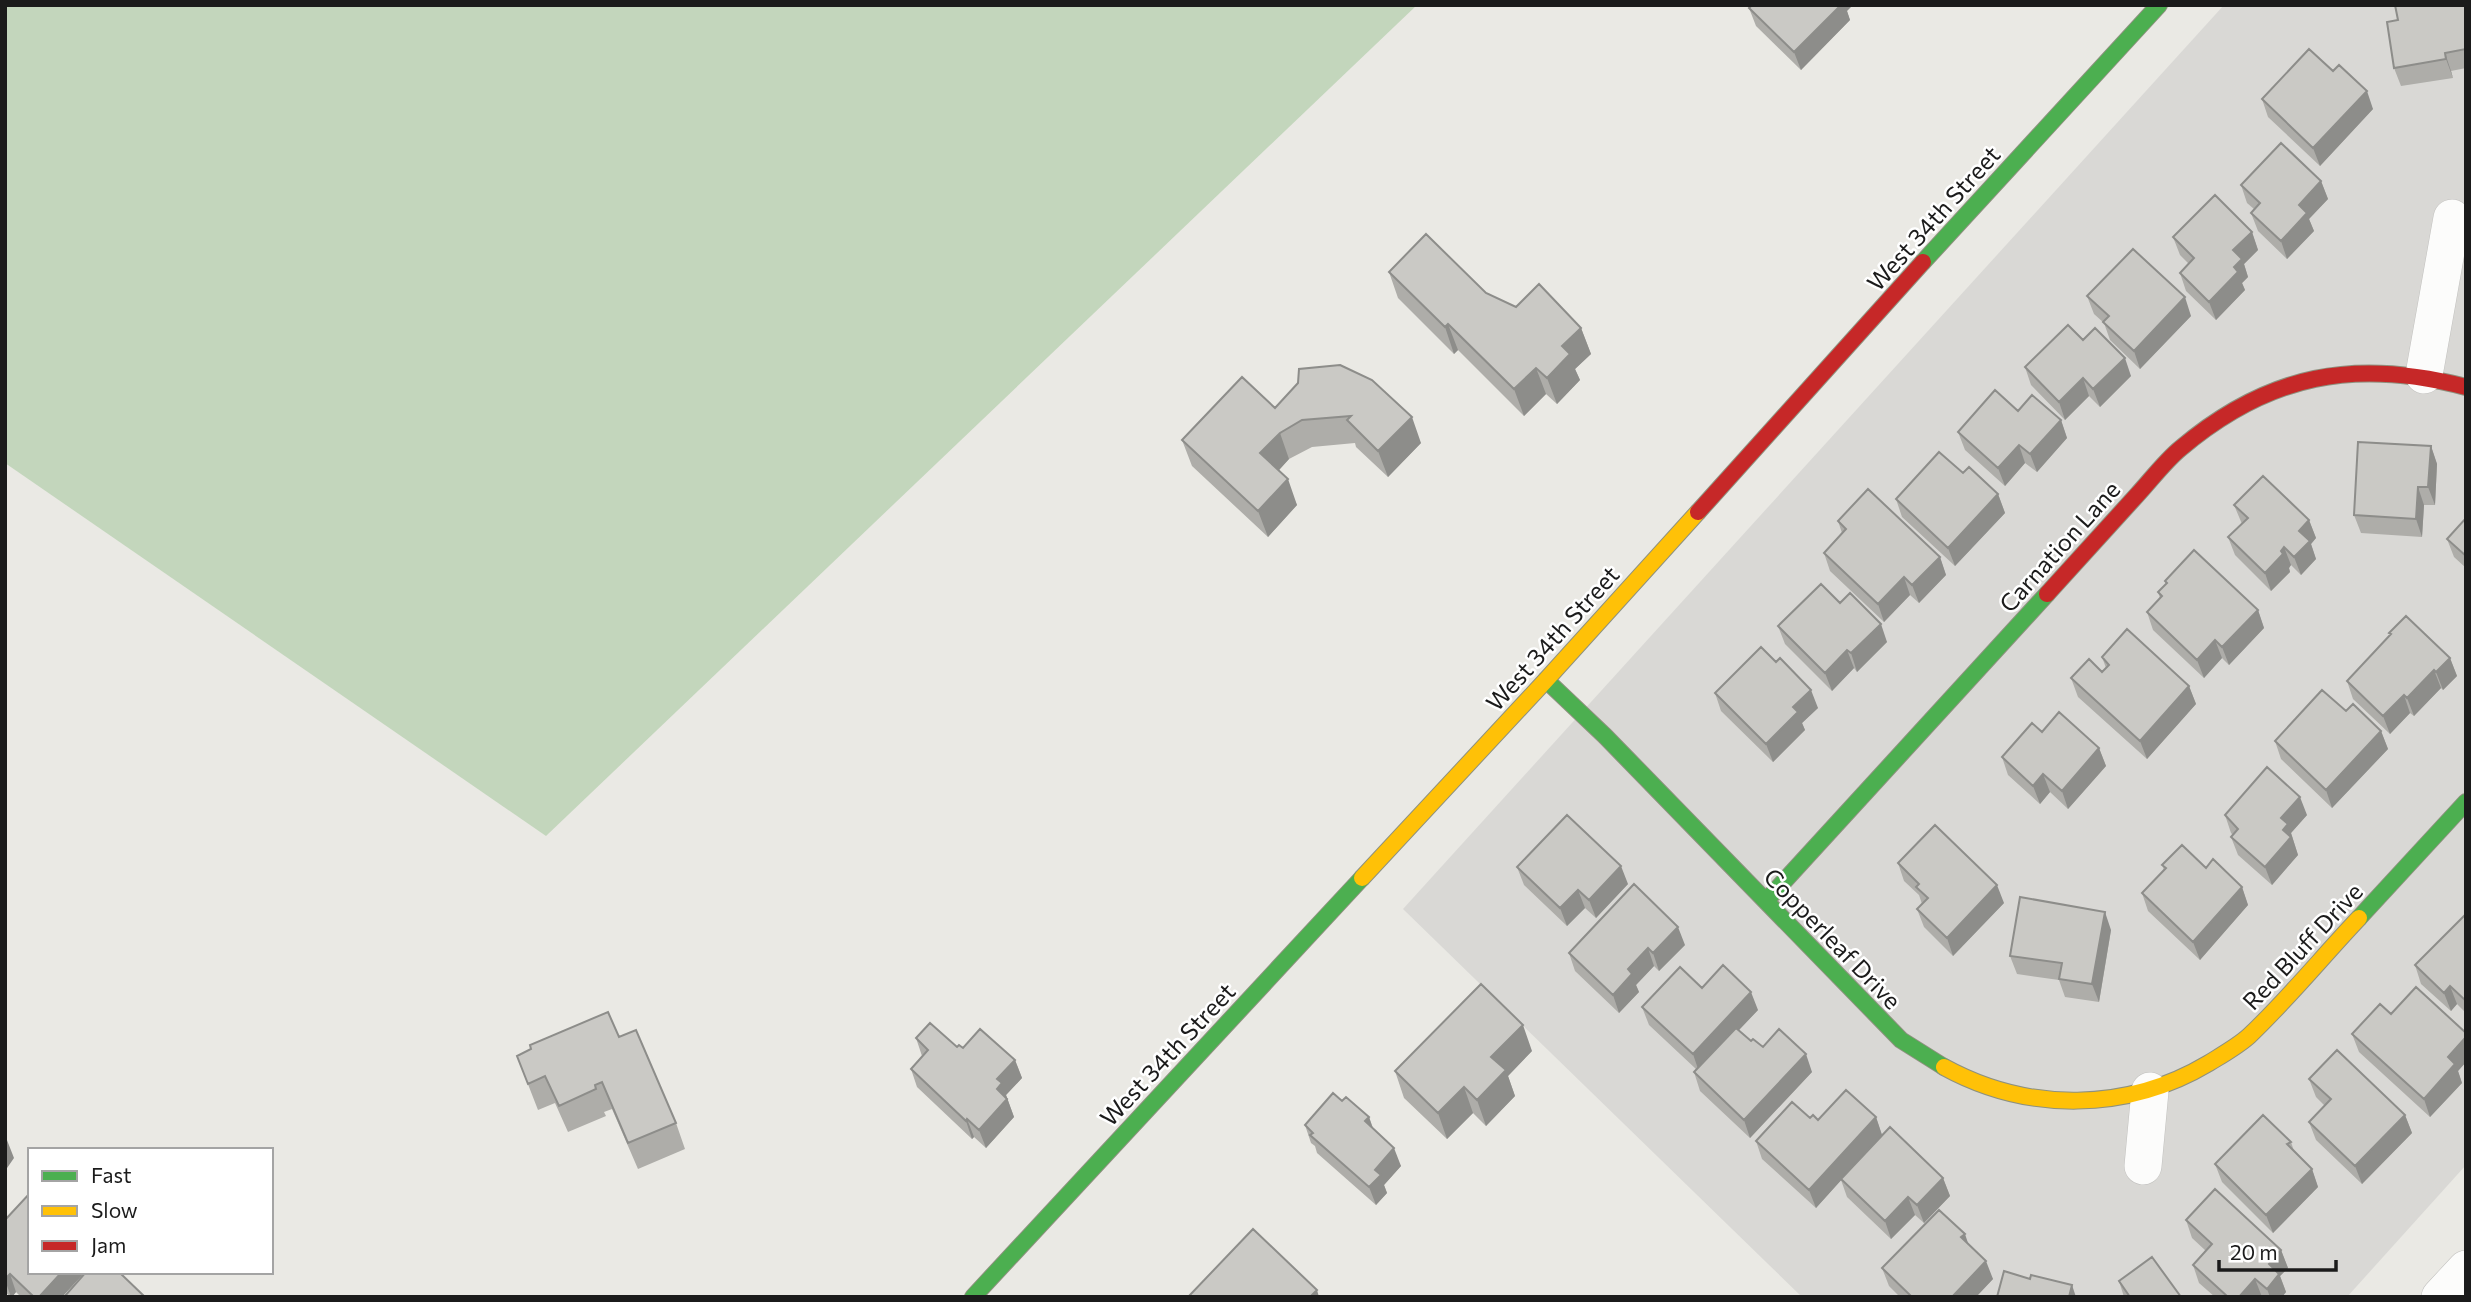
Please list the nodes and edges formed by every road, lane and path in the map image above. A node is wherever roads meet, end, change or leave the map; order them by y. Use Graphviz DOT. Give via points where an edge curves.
graph roads {
  1 [pos="2159,5"];
  2 [pos="2452,218"];
  3 [pos="2424,375"];
  4 [pos="2466,387"];
  5 [pos="1546,680"];
  6 [pos="2466,802"];
  7 [pos="1766,901"];
  8 [pos="2150,1091"];
  9 [pos="2143,1166"];
  10 [pos="2466,1269"];
  11 [pos="974,1297"];
  12 [pos="2440,1297"];
  1 -- 5 [label="street, West 34th Street"];
  2 -- 3 [label="street"];
  3 -- 4 [label="street, Carnation Lane"];
  3 -- 7 [label="street, Carnation Lane" via="2349,373 2293,384 2225,416 2179,449"];
  5 -- 7 [label="street, Copperleaf Drive"];
  5 -- 11 [label="street, West 34th Street"];
  6 -- 8 [label="street, Red Bluff Drive" via="2248,1037 2208,1065"];
  7 -- 8 [label="street, Copperleaf Drive" via="1885,1026 1919,1054 1961,1078 2049,1101 2086,1102"];
  8 -- 9 [label="street"];
  10 -- 12 [label="street"];
}
